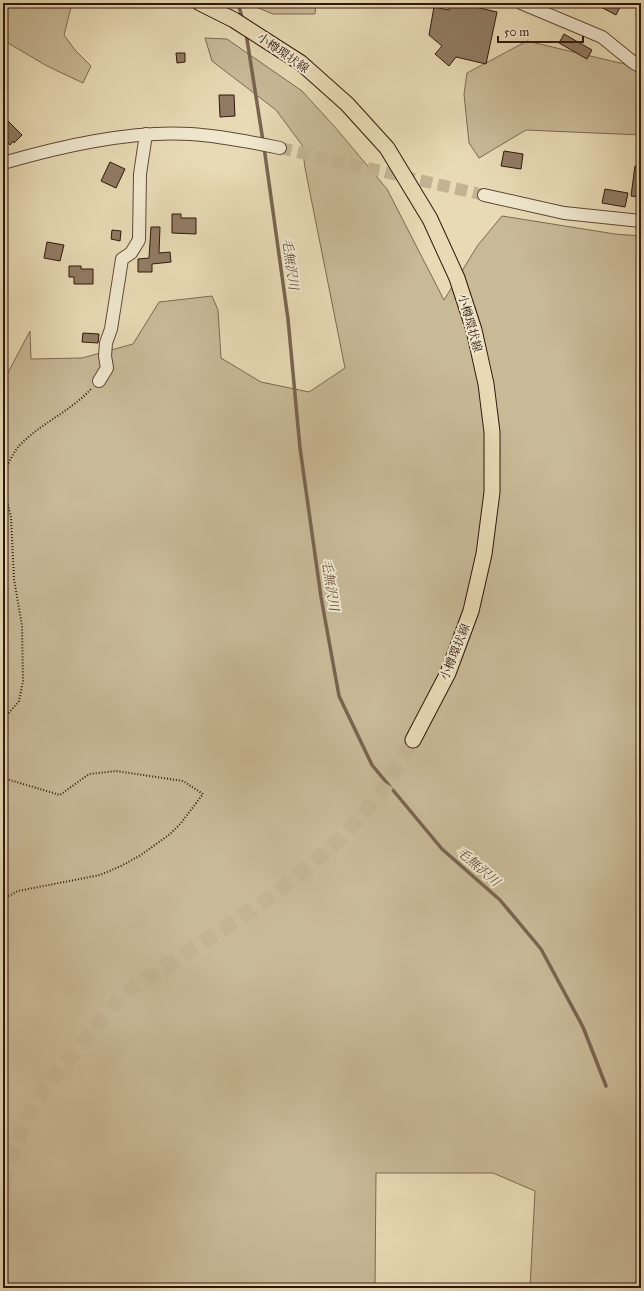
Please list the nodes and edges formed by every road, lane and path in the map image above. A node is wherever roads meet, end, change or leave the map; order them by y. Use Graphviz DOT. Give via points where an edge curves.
graph roads {
  1 [pos="200,3"];
  2 [pos="521,3"];
  3 [pos="641,67"];
  4 [pos="146,134"];
  5 [pos="280,148"];
  6 [pos="3,163"];
  7 [pos="484,195"];
  8 [pos="641,221"];
  9 [pos="99,381"];
  10 [pos="3,474"];
  11 [pos="3,478"];
  12 [pos="3,720"];
  13 [pos="413,740"];
  14 [pos="3,778"];
  15 [pos="3,899"];
  1 -- 13 [label="main road, 小樽環状線" via="234,20 301,63 346,104 387,148 430,219 457,278 474,330 486,384 492,432 492,492 484,554 471,612 448,673"];
  2 -- 3 [label="street" via="602,36"];
  4 -- 5 [label="street" via="190,134 230,138"];
  4 -- 6 [label="street" via="81,143"];
  4 -- 9 [label="street" via="140,174 139,240 131,253 122,259 111,329 106,343 107,368"];
  7 -- 8 [label="street" via="564,213"];
  9 -- 10 [label="path" via="84,397 19,446"];
  11 -- 12 [label="path" via="12,517 14,579 22,626 23,681 19,701"];
  14 -- 15 [label="path" via="60,795 89,774 116,771 183,781 203,794 170,834 121,866 100,875 18,891"];
}
